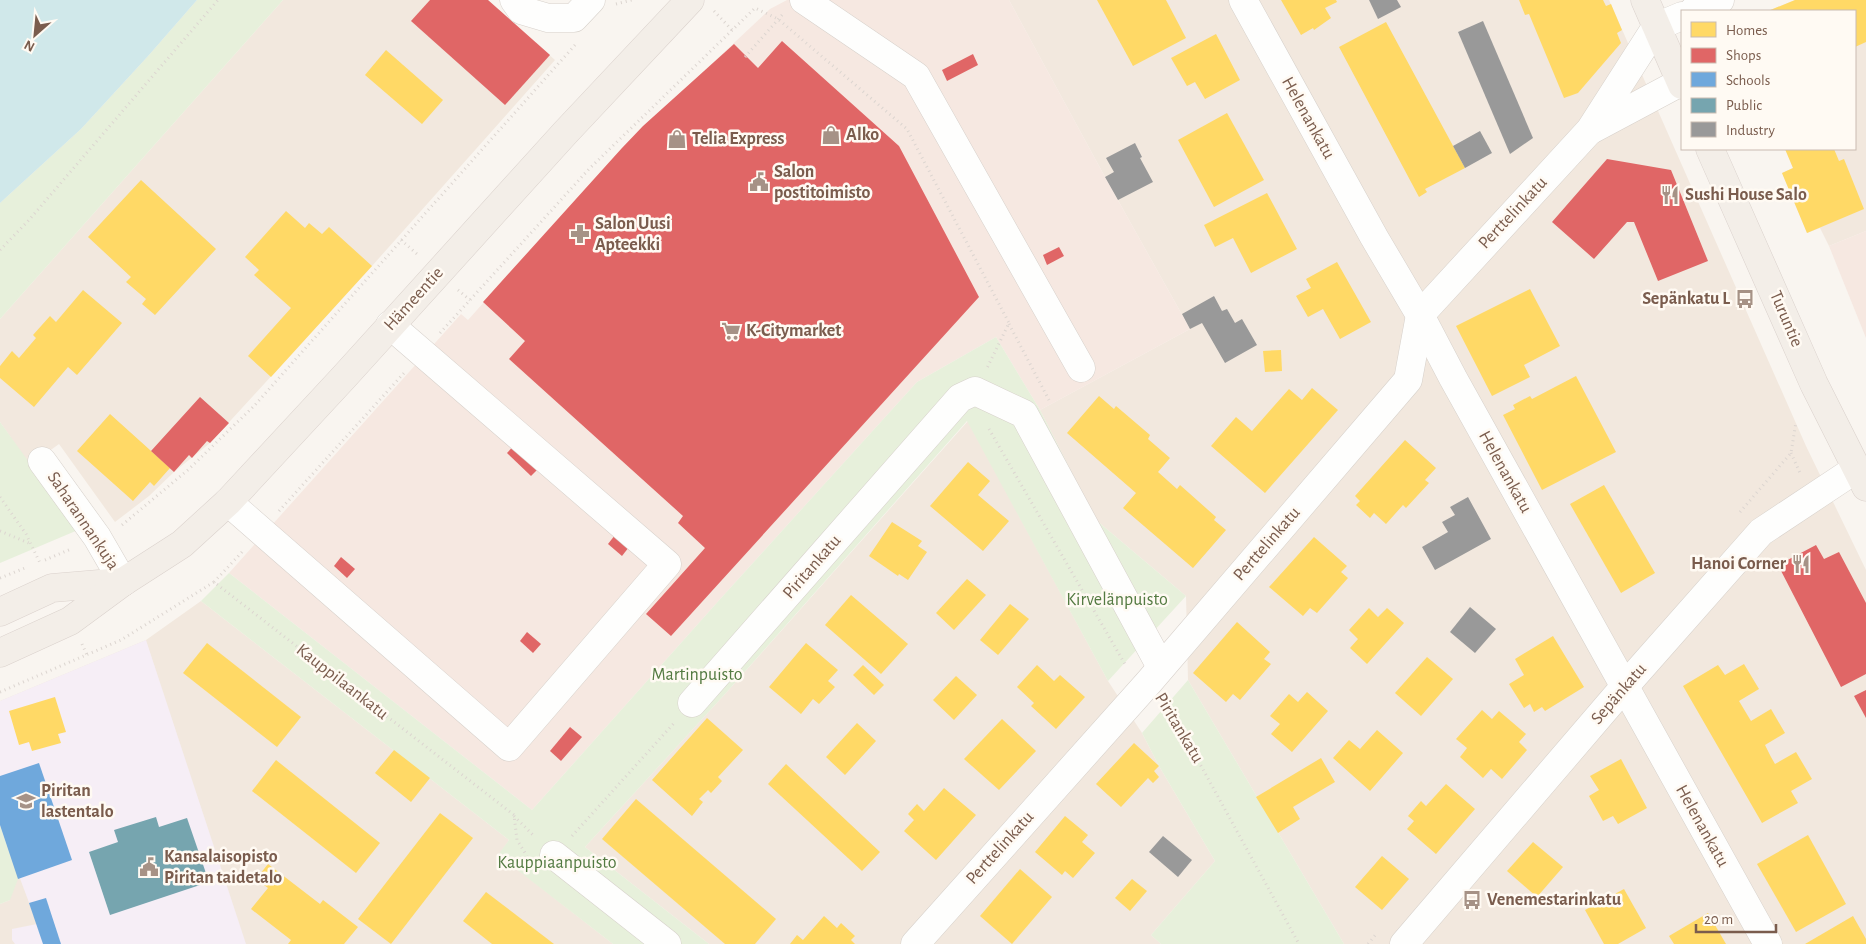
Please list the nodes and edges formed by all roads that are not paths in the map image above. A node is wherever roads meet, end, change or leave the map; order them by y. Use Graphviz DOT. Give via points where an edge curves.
graph roads {
  1 [pos="514,0"];
  2 [pos="804,0"];
  3 [pos="1243,0"];
  4 [pos="1645,0"];
  5 [pos="1720,0"];
  6 [pos="601,3"];
  7 [pos="700,3"];
  8 [pos="1695,10"];
  9 [pos="1681,16"];
  10 [pos="1656,27"];
  11 [pos="1681,82"];
  12 [pos="1681,84"];
  13 [pos="1590,130"];
  14 [pos="1710,150"];
  15 [pos="1420,315"];
  16 [pos="390,325"];
  17 [pos="1081,368"];
  18 [pos="42,460"];
  19 [pos="1861,478"];
  20 [pos="228,502"];
  21 [pos="123,582"];
  22 [pos="0,612"];
  23 [pos="0,653"];
  24 [pos="1155,674"];
  25 [pos="1625,686"];
  26 [pos="692,703"];
  27 [pos="542,858"];
  28 [pos="667,944"];
  29 [pos="915,944"];
  30 [pos="1404,944"];
  31 [pos="1768,944"];
  1 -- 6 [label="street" via="521,10 548,18 574,18"];
  2 -- 17 [label="street" via="916,76"];
  3 -- 15 [label="street, Helenankatu"];
  4 -- 10 [label="main road"];
  5 -- 8 [label="street"];
  7 -- 16 [label="main road, Hämeentie" via="565,133"];
  9 -- 10 [label="street"];
  10 -- 11 [label="main road"];
  10 -- 13 [label="street, Perttelinkatu"];
  12 -- 13 [label="street, Perttelinkatu"];
  13 -- 15 [label="street, Perttelinkatu"];
  14 -- 19 [label="main road, Turuntie" via="1814,384"];
  15 -- 24 [label="street, Perttelinkatu" via="1408,380"];
  15 -- 25 [label="street, Helenankatu"];
  16 -- 20 [label="main road, Hämeentie"];
  16 -- 20 [label="street" via="666,564 509,746"];
  18 -- 21 [label="street, Saharannankuja" via="97,537"];
  19 -- 25 [label="street, Sepänkatu" via="1762,532"];
  20 -- 21 [label="main road, Hämeentie" via="182,544"];
  21 -- 22 [label="main road, Hämeentie" via="52,588"];
  21 -- 23 [label="main road, Hämeentie" via="70,621"];
  24 -- 26 [label="street, Piritankatu" via="1024,414 976,391 960,398"];
  24 -- 29 [label="street, Perttelinkatu"];
  25 -- 30 [label="street, Sepänkatu"];
  25 -- 31 [label="street, Helenankatu"];
  27 -- 28 [label="street"];
}
